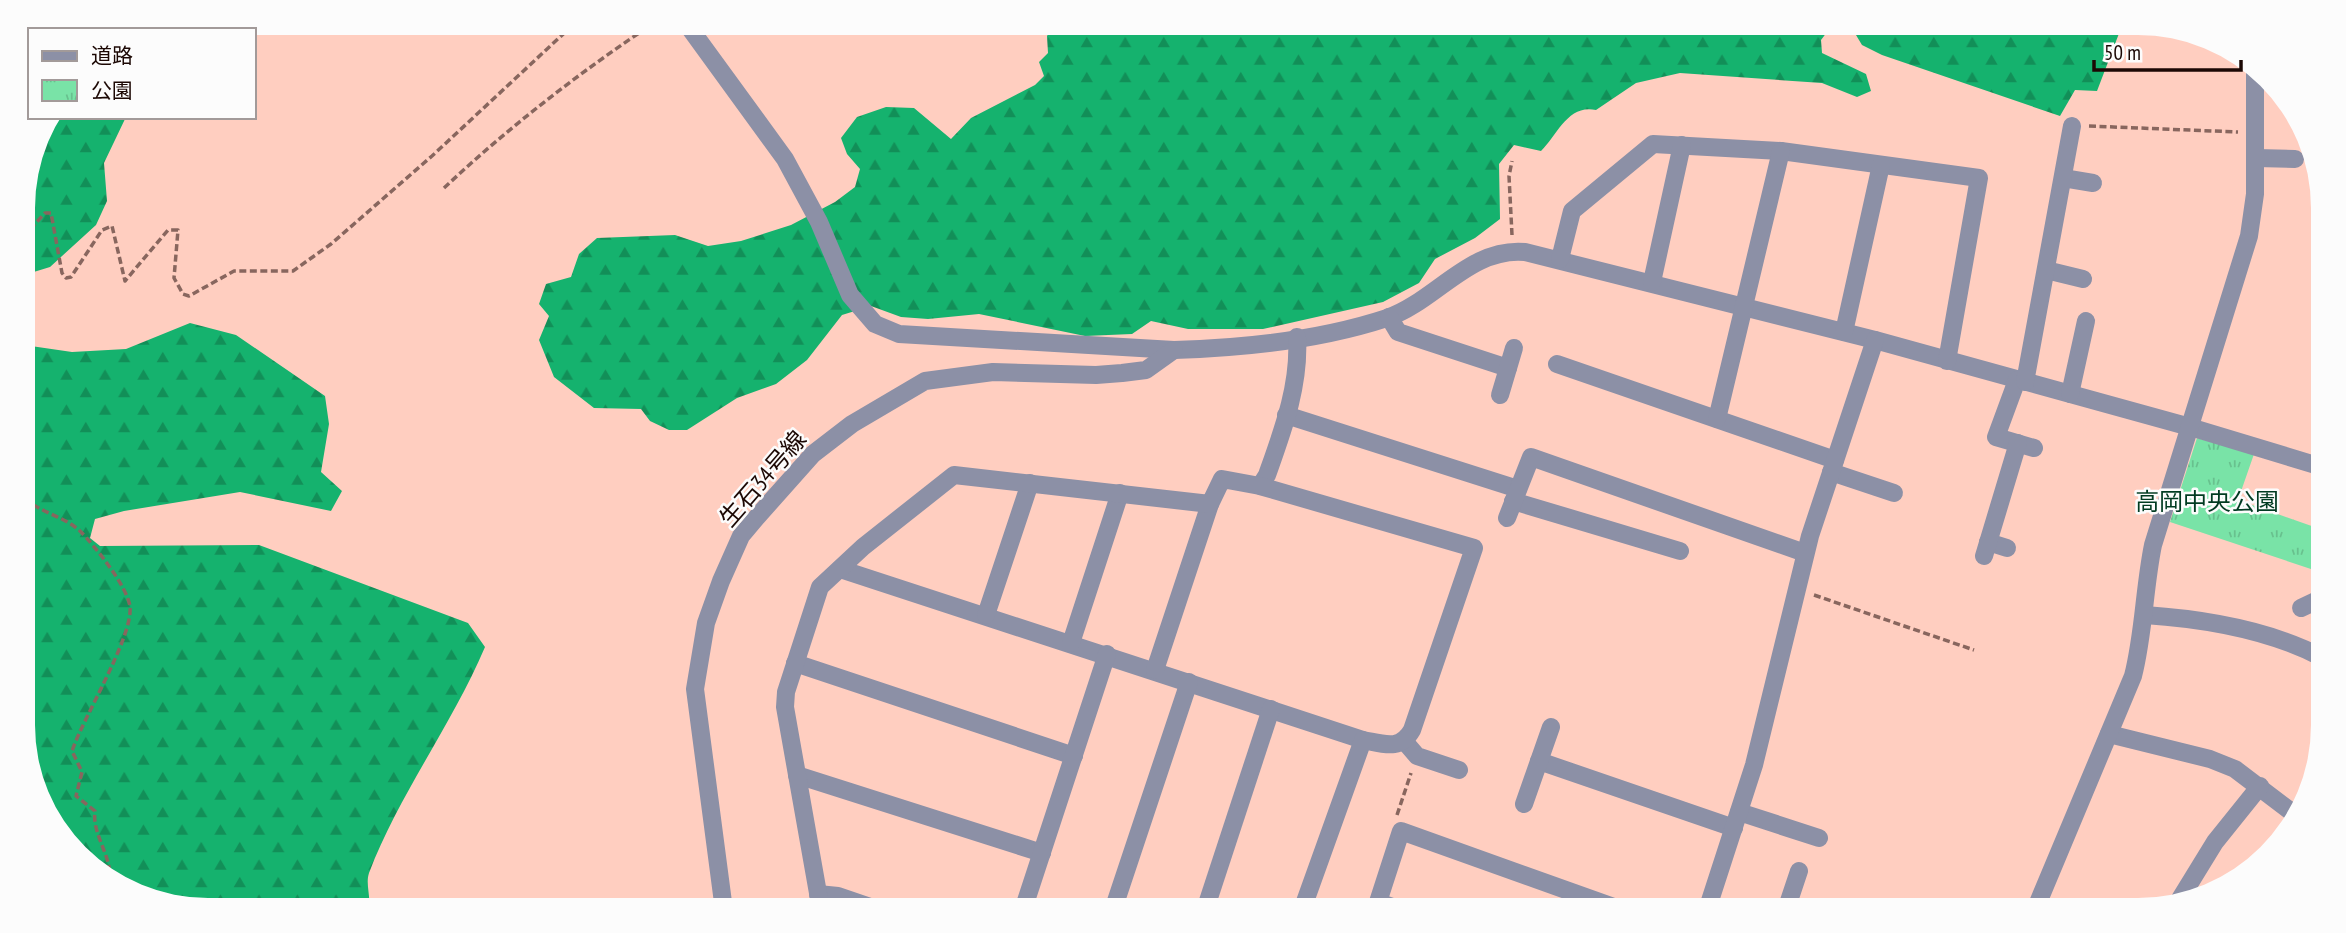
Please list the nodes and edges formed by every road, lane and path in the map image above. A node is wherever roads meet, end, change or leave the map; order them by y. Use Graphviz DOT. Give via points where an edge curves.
graph roads {
  1 [pos="562,35"];
  2 [pos="637,35"];
  3 [pos="695,35"];
  4 [pos="2255,81"];
  5 [pos="2072,126"];
  6 [pos="2255,133"];
  7 [pos="1682,145"];
  8 [pos="1782,151"];
  9 [pos="2256,158"];
  10 [pos="2295,159"];
  11 [pos="1512,161"];
  12 [pos="1881,165"];
  13 [pos="2063,178"];
  14 [pos="2093,183"];
  15 [pos="444,188"];
  16 [pos="35,224"];
  17 [pos="1508,250"];
  18 [pos="1560,258"];
  19 [pos="2046,270"];
  20 [pos="2083,279"];
  21 [pos="1652,282"];
  22 [pos="1746,307"];
  23 [pos="1389,317"];
  24 [pos="2086,321"];
  25 [pos="1844,332"];
  26 [pos="1297,337"];
  27 [pos="1875,340"];
  28 [pos="1514,348"];
  29 [pos="1174,350"];
  30 [pos="1947,361"];
  31 [pos="1557,364"];
  32 [pos="1508,368"];
  33 [pos="2021,381"];
  34 [pos="2070,394"];
  35 [pos="1500,395"];
  36 [pos="1286,415"];
  37 [pos="1717,419"];
  38 [pos="2190,427"];
  39 [pos="2311,464"];
  40 [pos="1833,466"];
  41 [pos="1030,483"];
  42 [pos="1260,486"];
  43 [pos="1894,493"];
  44 [pos="1119,494"];
  45 [pos="35,503"];
  46 [pos="1513,503"];
  47 [pos="1210,504"];
  48 [pos="2007,548"];
  49 [pos="1680,551"];
  50 [pos="1805,553"];
  51 [pos="840,569"];
  52 [pos="1797,589"];
  53 [pos="2311,604"];
  54 [pos="2301,608"];
  55 [pos="986,615"];
  56 [pos="2145,615"];
  57 [pos="1071,643"];
  58 [pos="1974,650"];
  59 [pos="2311,653"];
  60 [pos="1107,654"];
  61 [pos="795,663"];
  62 [pos="1155,670"];
  63 [pos="1189,682"];
  64 [pos="1271,709"];
  65 [pos="1551,727"];
  66 [pos="2109,734"];
  67 [pos="1363,740"];
  68 [pos="1405,742"];
  69 [pos="1074,756"];
  70 [pos="1417,756"];
  71 [pos="1539,761"];
  72 [pos="1459,770"];
  73 [pos="797,775"];
  74 [pos="2260,786"];
  75 [pos="1524,804"];
  76 [pos="2289,810"];
  77 [pos="1736,820"];
  78 [pos="1401,831"];
  79 [pos="1819,838"];
  80 [pos="1042,853"];
  81 [pos="108,866"];
  82 [pos="1799,872"];
  83 [pos="2185,892"];
  84 [pos="722,898"];
  85 [pos="819,898"];
  86 [pos="1027,898"];
  87 [pos="1117,898"];
  88 [pos="1209,898"];
  89 [pos="1306,898"];
  90 [pos="1379,898"];
  91 [pos="1588,898"];
  92 [pos="1711,898"];
  93 [pos="1790,898"];
  94 [pos="2040,898"];
  1 -- 16 [label="path" via="394,190 293,271 234,271 189,296 183,294 174,278 178,230 174,228 125,281 112,226 102,229 71,277 62,273 51,213"];
  2 -- 15 [label="path" via="550,97"];
  3 -- 29 [label="street" via="785,159 819,222 850,295 875,324 912,337"];
  4 -- 6 [label="street"];
  5 -- 6 [label="path"];
  5 -- 13 [label="street"];
  6 -- 9 [label="street"];
  7 -- 8 [label="street"];
  7 -- 18 [label="street" via="1653,144 1572,211"];
  7 -- 21 [label="street"];
  8 -- 12 [label="street"];
  8 -- 22 [label="street"];
  9 -- 10 [label="street"];
  9 -- 38 [label="street" via="2244,257"];
  11 -- 17 [label="path" via="1513,219"];
  12 -- 25 [label="street"];
  12 -- 30 [label="street" via="1979,178"];
  13 -- 14 [label="street"];
  13 -- 19 [label="street"];
  17 -- 18 [label="street"];
  17 -- 23 [label="street" via="1487,256"];
  18 -- 21 [label="street"];
  19 -- 20 [label="street"];
  19 -- 33 [label="street"];
  21 -- 22 [label="street"];
  22 -- 25 [label="street"];
  22 -- 37 [label="street"];
  23 -- 26 [label="street"];
  23 -- 32 [label="street" via="1398,332"];
  24 -- 34 [label="street"];
  25 -- 27 [label="street"];
  26 -- 29 [label="street"];
  26 -- 36 [label="street" via="1299,366"];
  27 -- 30 [label="street"];
  27 -- 40 [label="street"];
  28 -- 32 [label="street"];
  29 -- 84 [label="street, 生石34号線" via="1146,370 1122,373 993,372 925,381 852,424 813,454 741,536 706,624 695,689"];
  30 -- 33 [label="street"];
  31 -- 37 [label="street"];
  32 -- 35 [label="street"];
  33 -- 34 [label="street"];
  33 -- 48 [label="street" via="1996,437 2026,446 1986,549"];
  34 -- 38 [label="street"];
  36 -- 42 [label="street"];
  36 -- 46 [label="street"];
  37 -- 40 [label="street"];
  38 -- 39 [label="street"];
  38 -- 56 [label="street" via="2154,545 2145,584"];
  40 -- 43 [label="street"];
  40 -- 50 [label="street"];
  41 -- 44 [label="street"];
  41 -- 51 [label="street" via="954,475"];
  41 -- 55 [label="street"];
  42 -- 47 [label="street" via="1222,479"];
  42 -- 68 [label="street" via="1474,548"];
  44 -- 47 [label="street"];
  44 -- 57 [label="street"];
  45 -- 81 [label="path" via="81,532 112,571 130,607 126,631 72,751 82,772 76,796 95,811 93,824"];
  46 -- 49 [label="street"];
  46 -- 50 [label="street" via="1531,457"];
  47 -- 62 [label="street"];
  50 -- 52 [label="street"];
  51 -- 55 [label="street"];
  51 -- 61 [label="street" via="820,587 813,601"];
  52 -- 58 [label="path"];
  52 -- 77 [label="street"];
  53 -- 54 [label="street"];
  55 -- 57 [label="street"];
  56 -- 59 [label="street" via="2279,638"];
  56 -- 66 [label="street" via="2133,676"];
  57 -- 60 [label="street"];
  60 -- 62 [label="street"];
  60 -- 69 [label="street"];
  61 -- 69 [label="street"];
  61 -- 73 [label="street" via="785,708"];
  62 -- 63 [label="street"];
  63 -- 64 [label="street"];
  63 -- 87 [label="street"];
  64 -- 67 [label="street"];
  64 -- 88 [label="street"];
  65 -- 71 [label="street"];
  66 -- 74 [label="street" via="2210,759"];
  66 -- 94 [label="street"];
  67 -- 68 [label="street" via="1397,746"];
  67 -- 89 [label="street"];
  68 -- 70 [label="street"];
  69 -- 80 [label="street"];
  70 -- 72 [label="street"];
  70 -- 78 [label="path" via="1393,825"];
  71 -- 75 [label="street"];
  71 -- 77 [label="street"];
  73 -- 80 [label="street"];
  73 -- 85 [label="street"];
  74 -- 76 [label="street"];
  74 -- 83 [label="street"];
  77 -- 79 [label="street"];
  77 -- 92 [label="street"];
  78 -- 90 [label="street"];
  78 -- 91 [label="street"];
  80 -- 86 [label="street"];
  82 -- 93 [label="street"];
}
